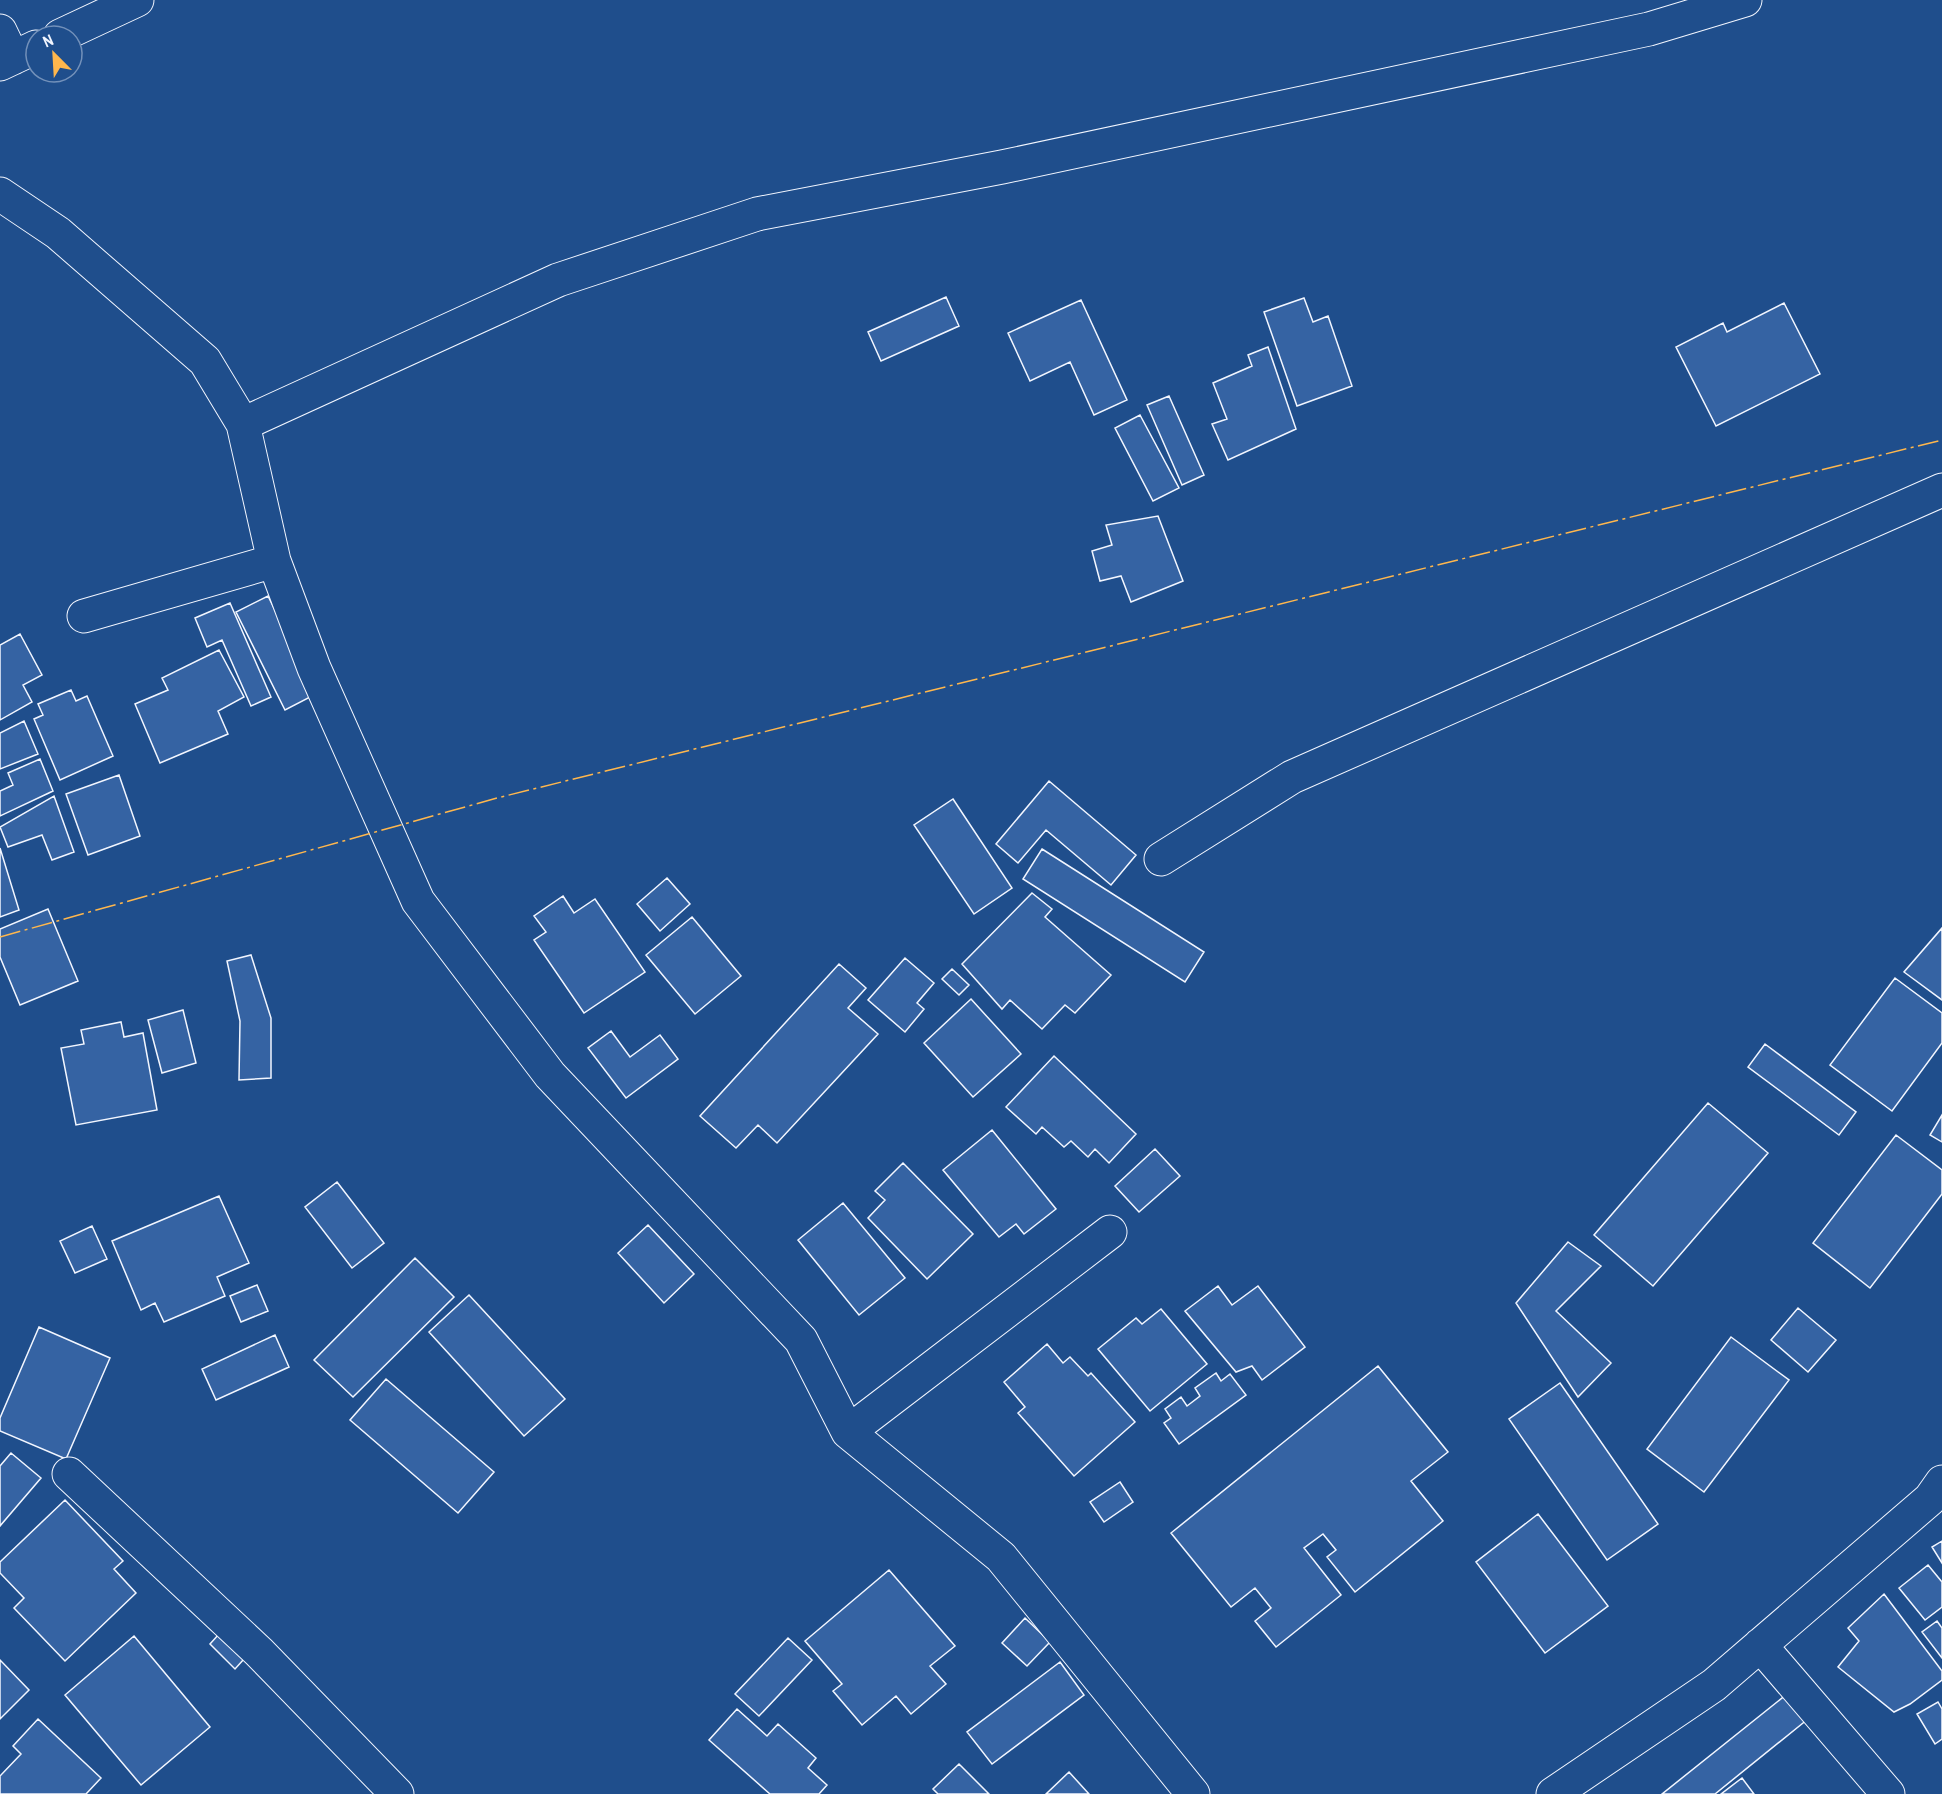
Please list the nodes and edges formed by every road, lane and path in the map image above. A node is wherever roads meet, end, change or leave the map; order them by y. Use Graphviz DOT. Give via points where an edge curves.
graph roads {
  1 [pos="137,0"];
  2 [pos="1745,0"];
  3 [pos="84,25"];
  4 [pos="0,194"];
  5 [pos="243,423"];
  6 [pos="1942,490"];
  7 [pos="274,561"];
  8 [pos="84,616"];
  9 [pos="1161,859"];
  10 [pos="1110,1232"];
  11 [pos="848,1432"];
  12 [pos="69,1474"];
  13 [pos="1942,1482"];
  14 [pos="1761,1645"];
  15 [pos="1562,1791"];
  16 [pos="397,1794"];
  17 [pos="1193,1794"];
  18 [pos="1888,1794"];
  1 -- 3 [label="street"];
  2 -- 5 [label="street" via="1637,32 1002,167 757,214 558,280"];
  4 -- 5 [label="street" via="58,233 205,361"];
  5 -- 7 [label="street"];
  6 -- 9 [label="street" via="1292,777"];
  7 -- 8 [label="street"];
  7 -- 11 [label="street" via="314,668 418,902 550,1075 801,1340"];
  10 -- 11 [label="street"];
  11 -- 17 [label="street" via="1001,1557"];
  12 -- 16 [label="street" via="259,1652"];
  13 -- 14 [label="street" via="1930,1499"];
  14 -- 15 [label="street" via="1714,1685"];
  14 -- 18 [label="street"];
}
